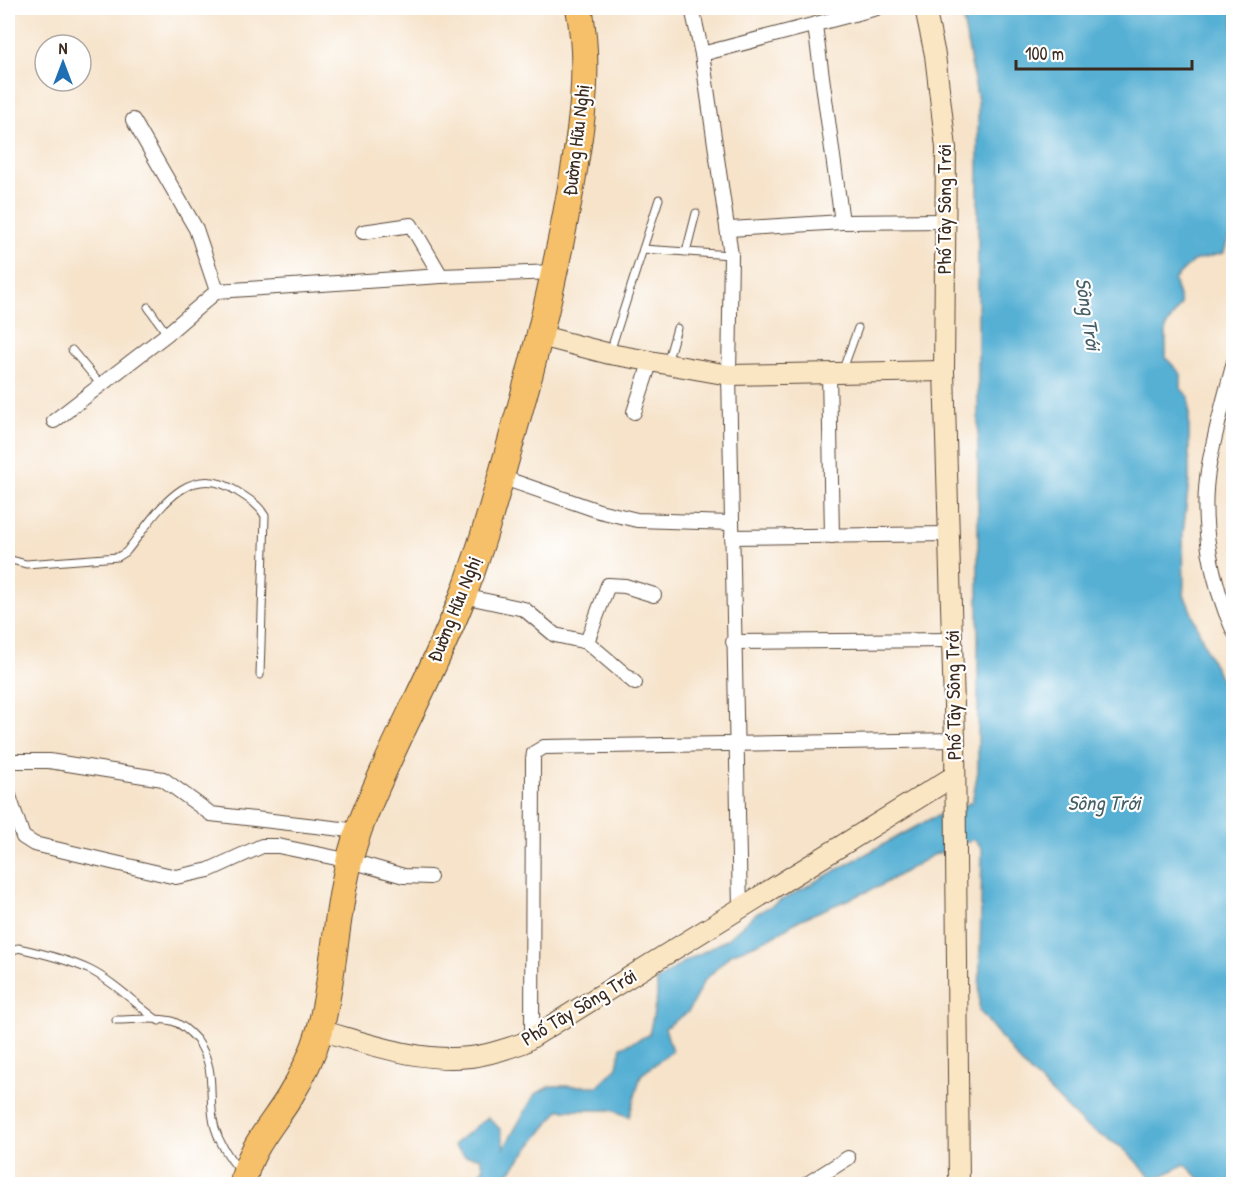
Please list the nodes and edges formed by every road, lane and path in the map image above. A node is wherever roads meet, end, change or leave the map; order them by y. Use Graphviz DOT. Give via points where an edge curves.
graph roads {
  1 [pos="579,8"];
  2 [pos="692,8"];
  3 [pos="877,8"];
  4 [pos="925,8"];
  5 [pos="815,26"];
  6 [pos="702,54"];
  7 [pos="133,120"];
  8 [pos="659,199"];
  9 [pos="696,213"];
  10 [pos="945,221"];
  11 [pos="842,222"];
  12 [pos="730,229"];
  13 [pos="363,232"];
  14 [pos="643,249"];
  15 [pos="686,252"];
  16 [pos="731,255"];
  17 [pos="556,272"];
  18 [pos="441,276"];
  19 [pos="217,291"];
  20 [pos="148,306"];
  21 [pos="677,328"];
  22 [pos="858,328"];
  23 [pos="167,334"];
  24 [pos="541,336"];
  25 [pos="72,350"];
  26 [pos="610,354"];
  27 [pos="659,361"];
  28 [pos="1233,362"];
  29 [pos="944,371"];
  30 [pos="836,372"];
  31 [pos="729,375"];
  32 [pos="101,385"];
  33 [pos="634,412"];
  34 [pos="54,421"];
  35 [pos="501,477"];
  36 [pos="732,530"];
  37 [pos="948,534"];
  38 [pos="832,536"];
  39 [pos="8,559"];
  40 [pos="654,595"];
  41 [pos="463,596"];
  42 [pos="1233,632"];
  43 [pos="952,640"];
  44 [pos="587,642"];
  45 [pos="733,642"];
  46 [pos="260,675"];
  47 [pos="635,683"];
  48 [pos="955,740"];
  49 [pos="735,744"];
  50 [pos="8,761"];
  51 [pos="954,776"];
  52 [pos="8,793"];
  53 [pos="358,831"];
  54 [pos="351,861"];
  55 [pos="430,878"];
  56 [pos="740,908"];
  57 [pos="8,953"];
  58 [pos="117,1020"];
  59 [pos="159,1021"];
  60 [pos="320,1030"];
  61 [pos="532,1039"];
  62 [pos="848,1158"];
  63 [pos="243,1180"];
  64 [pos="807,1185"];
  65 [pos="958,1185"];
  1 -- 17 [label="highway, Đường Hữu Nghị" via="585,91"];
  2 -- 6 [label="street"];
  3 -- 5 [label="street"];
  4 -- 10 [label="street, Phố Tây Sông Trới" via="946,148"];
  5 -- 6 [label="street"];
  5 -- 11 [label="street"];
  6 -- 12 [label="street"];
  7 -- 19 [label="street" via="196,229"];
  8 -- 14 [label="lane"];
  9 -- 15 [label="lane"];
  10 -- 11 [label="street"];
  10 -- 29 [label="street, Phố Tây Sông Trới"];
  11 -- 12 [label="street"];
  12 -- 16 [label="street"];
  13 -- 18 [label="street" via="411,225"];
  14 -- 15 [label="lane"];
  14 -- 26 [label="lane"];
  15 -- 16 [label="lane"];
  16 -- 31 [label="street"];
  17 -- 18 [label="street"];
  17 -- 24 [label="highway, Đường Hữu Nghị"];
  18 -- 19 [label="street"];
  19 -- 23 [label="street"];
  20 -- 23 [label="lane"];
  21 -- 27 [label="lane"];
  22 -- 30 [label="lane"];
  23 -- 32 [label="street"];
  24 -- 26 [label="street"];
  24 -- 35 [label="highway, Đường Hữu Nghị"];
  25 -- 32 [label="lane"];
  26 -- 27 [label="street"];
  27 -- 31 [label="street"];
  27 -- 33 [label="street"];
  28 -- 42 [label="street" via="1208,467 1205,515 1212,564"];
  29 -- 30 [label="street"];
  29 -- 37 [label="street, Phố Tây Sông Trới"];
  30 -- 31 [label="street"];
  30 -- 38 [label="street"];
  31 -- 36 [label="street"];
  32 -- 34 [label="street"];
  35 -- 36 [label="street" via="599,511 638,520"];
  35 -- 41 [label="highway, Đường Hữu Nghị"];
  36 -- 38 [label="street"];
  36 -- 45 [label="street"];
  37 -- 38 [label="street"];
  37 -- 43 [label="street, Phố Tây Sông Trới"];
  39 -- 46 [label="lane" via="26,564 118,557 175,493 188,484 216,481 228,485 260,507 266,516"];
  40 -- 44 [label="street" via="608,585"];
  41 -- 44 [label="street" via="517,606 555,635"];
  41 -- 53 [label="highway, Đường Hữu Nghị"];
  43 -- 45 [label="street"];
  43 -- 48 [label="street, Phố Tây Sông Trới"];
  44 -- 47 [label="street"];
  45 -- 49 [label="street"];
  48 -- 49 [label="street"];
  48 -- 51 [label="street, Phố Tây Sông Trới"];
  49 -- 56 [label="street"];
  49 -- 61 [label="street" via="544,747 534,753"];
  50 -- 53 [label="street" via="49,761 163,779 211,814"];
  51 -- 56 [label="street, Phố Tây Sông Trới"];
  51 -- 65 [label="street"];
  52 -- 54 [label="street" via="23,837 34,844 176,877 209,870 262,846"];
  53 -- 54 [label="highway, Đường Hữu Nghị"];
  54 -- 55 [label="street" via="404,876"];
  54 -- 60 [label="highway, Đường Hữu Nghị" via="339,905"];
  56 -- 61 [label="street, Phố Tây Sông Trới"];
  57 -- 59 [label="lane" via="18,948 89,970"];
  58 -- 59 [label="lane"];
  59 -- 63 [label="lane" via="183,1026 206,1054 212,1076 214,1127"];
  60 -- 61 [label="street, Phố Tây Sông Trới" via="403,1052 446,1057 489,1054"];
  60 -- 63 [label="highway, Đường Hữu Nghị" via="307,1065 253,1150"];
  62 -- 64 [label="street"];
}
